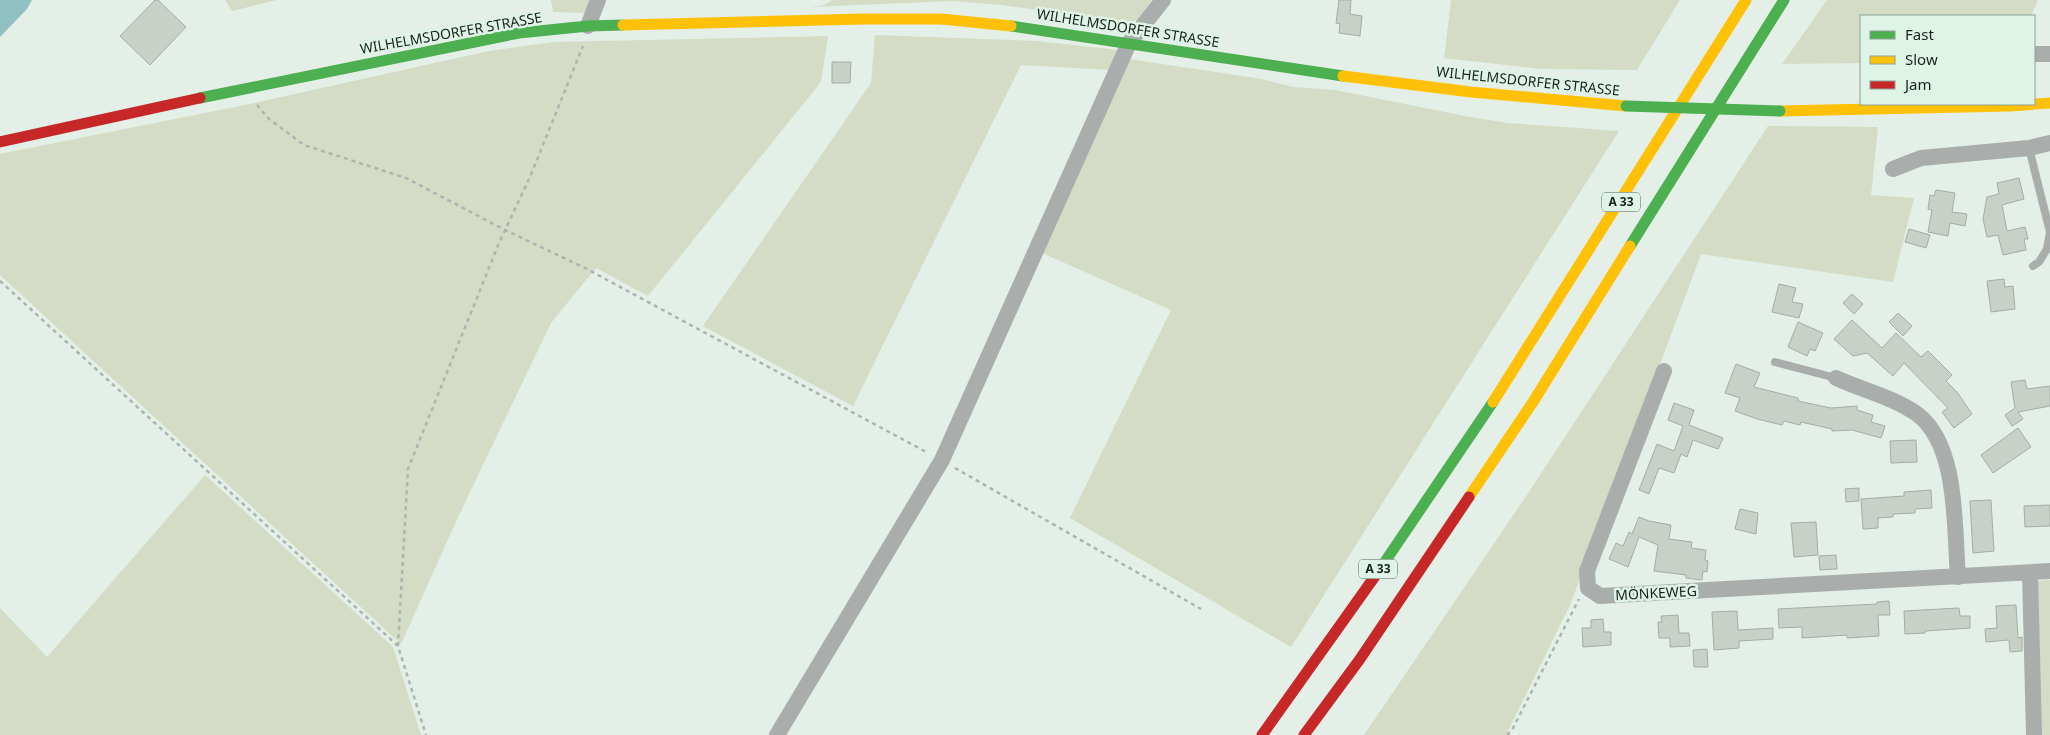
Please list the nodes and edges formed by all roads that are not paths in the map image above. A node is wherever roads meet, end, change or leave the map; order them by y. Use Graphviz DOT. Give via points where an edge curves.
graph roads {
  1 [pos="598,0"];
  2 [pos="1163,0"];
  3 [pos="1746,0"];
  4 [pos="1784,0"];
  5 [pos="1796,0"];
  6 [pos="588,26"];
  7 [pos="1763,36"];
  8 [pos="1129,43"];
  9 [pos="2035,54"];
  10 [pos="2050,54"];
  11 [pos="2050,103"];
  12 [pos="2035,104"];
  13 [pos="2023,105"];
  14 [pos="0,142"];
  15 [pos="2050,143"];
  16 [pos="2029,148"];
  17 [pos="1893,169"];
  18 [pos="2033,266"];
  19 [pos="1776,362"];
  20 [pos="1664,371"];
  21 [pos="1836,378"];
  22 [pos="2050,571"];
  23 [pos="2030,572"];
  24 [pos="1958,577"];
  25 [pos="777,735"];
  26 [pos="1262,735"];
  27 [pos="1304,735"];
  28 [pos="2034,735"];
  1 -- 6 [label="street"];
  2 -- 8 [label="street"];
  3 -- 26 [label="main road, A 33" via="1493,402"];
  4 -- 7 [label="main road, A 33"];
  5 -- 7 [label="main road"];
  6 -- 8 [label="main road, WILHELMSDORFER STRASSE" via="941,19"];
  6 -- 14 [label="main road, WILHELMSDORFER STRASSE" via="519,33"];
  7 -- 27 [label="main road, A 33" via="1533,402 1360,659"];
  8 -- 13 [label="main road, WILHELMSDORFER STRASSE, bridge" via="1356,78 1626,106 1780,111"];
  8 -- 25 [label="street" via="942,460"];
  9 -- 10 [label="street"];
  11 -- 12 [label="main road, WILHELMSDORFER STRASSE, bridge"];
  15 -- 16 [label="street"];
  16 -- 17 [label="street" via="1921,158"];
  16 -- 18 [label="lane" via="2050,232 2047,248"];
  19 -- 21 [label="lane"];
  20 -- 24 [label="street, MÖNKEWEG" via="1587,571 1588,588 1600,596"];
  21 -- 24 [label="street" via="1897,402 1918,414 1933,431 1950,477"];
  22 -- 23 [label="street, MÖNKEWEG"];
  23 -- 24 [label="street, MÖNKEWEG"];
  23 -- 28 [label="street"];
}
